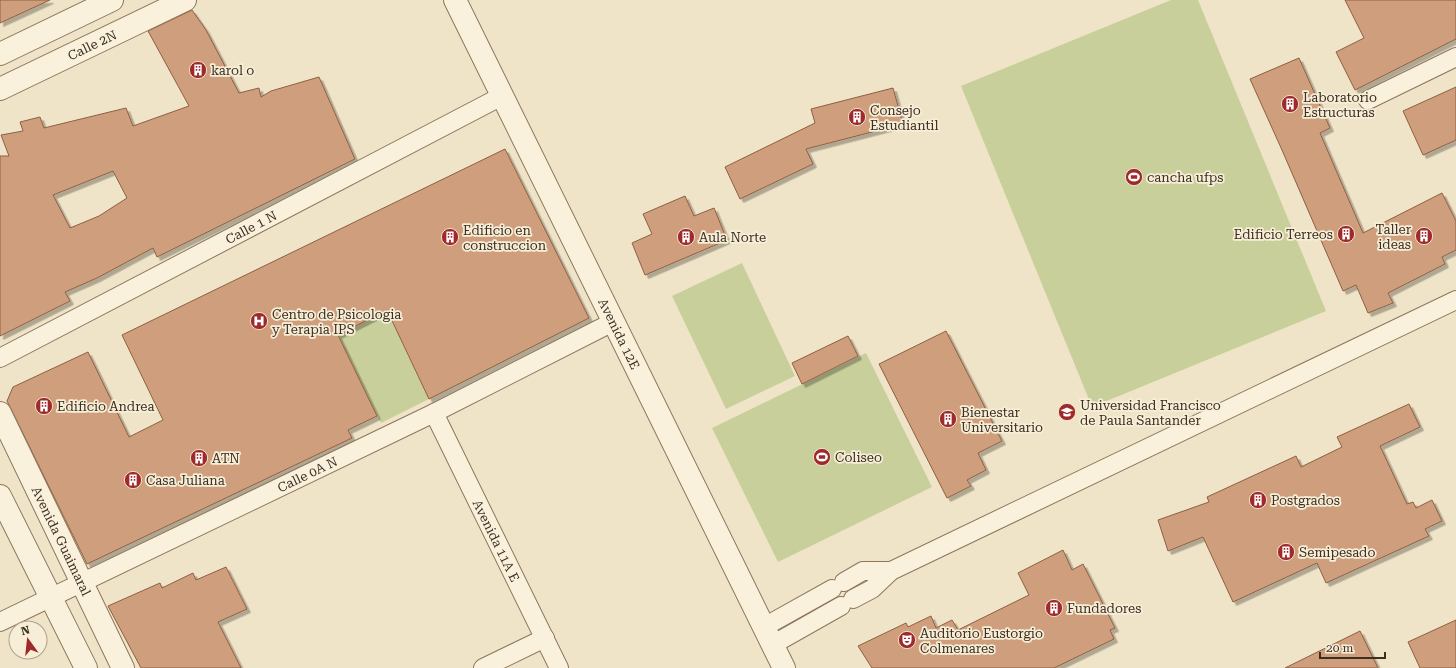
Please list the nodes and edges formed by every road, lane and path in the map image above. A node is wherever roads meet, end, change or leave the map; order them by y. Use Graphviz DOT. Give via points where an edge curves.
graph roads {
  1 [pos="112,0"];
  2 [pos="185,0"];
  3 [pos="455,0"];
  4 [pos="0,54"];
  5 [pos="1456,57"];
  6 [pos="0,89"];
  7 [pos="502,96"];
  8 [pos="1368,100"];
  9 [pos="1456,300"];
  10 [pos="613,322"];
  11 [pos="0,358"];
  12 [pos="0,413"];
  13 [pos="434,413"];
  14 [pos="0,496"];
  15 [pos="891,571"];
  16 [pos="80,583"];
  17 [pos="50,598"];
  18 [pos="0,622"];
  19 [pos="768,636"];
  20 [pos="545,638"];
  21 [pos="86,668"];
  22 [pos="123,668"];
  23 [pos="483,668"];
  24 [pos="559,668"];
  25 [pos="784,668"];
  1 -- 4 [label="street"];
  2 -- 6 [label="street, Calle 2N"];
  3 -- 7 [label="street, Avenida 12E"];
  5 -- 8 [label="street"];
  7 -- 10 [label="street, Avenida 12E"];
  7 -- 11 [label="street, Calle 1 N"];
  9 -- 15 [label="street"];
  10 -- 13 [label="street, Calle 0A N"];
  10 -- 19 [label="street, Avenida 12E"];
  12 -- 16 [label="street, Avenida Guaimaral"];
  13 -- 16 [label="street, Calle 0A N"];
  13 -- 20 [label="street, Avenida 11A E"];
  14 -- 17 [label="street"];
  15 -- 19 [label="street" via="872,589 847,603"];
  15 -- 19 [label="street" via="863,571 838,585"];
  16 -- 17 [label="street, Calle 0A N"];
  16 -- 22 [label="street, Avenida Guaimaral"];
  17 -- 18 [label="street, Calle 0A N"];
  17 -- 21 [label="street"];
  19 -- 25 [label="street, Avenida 12E"];
  20 -- 23 [label="street"];
  20 -- 24 [label="street, Avenida 11A E"];
}
